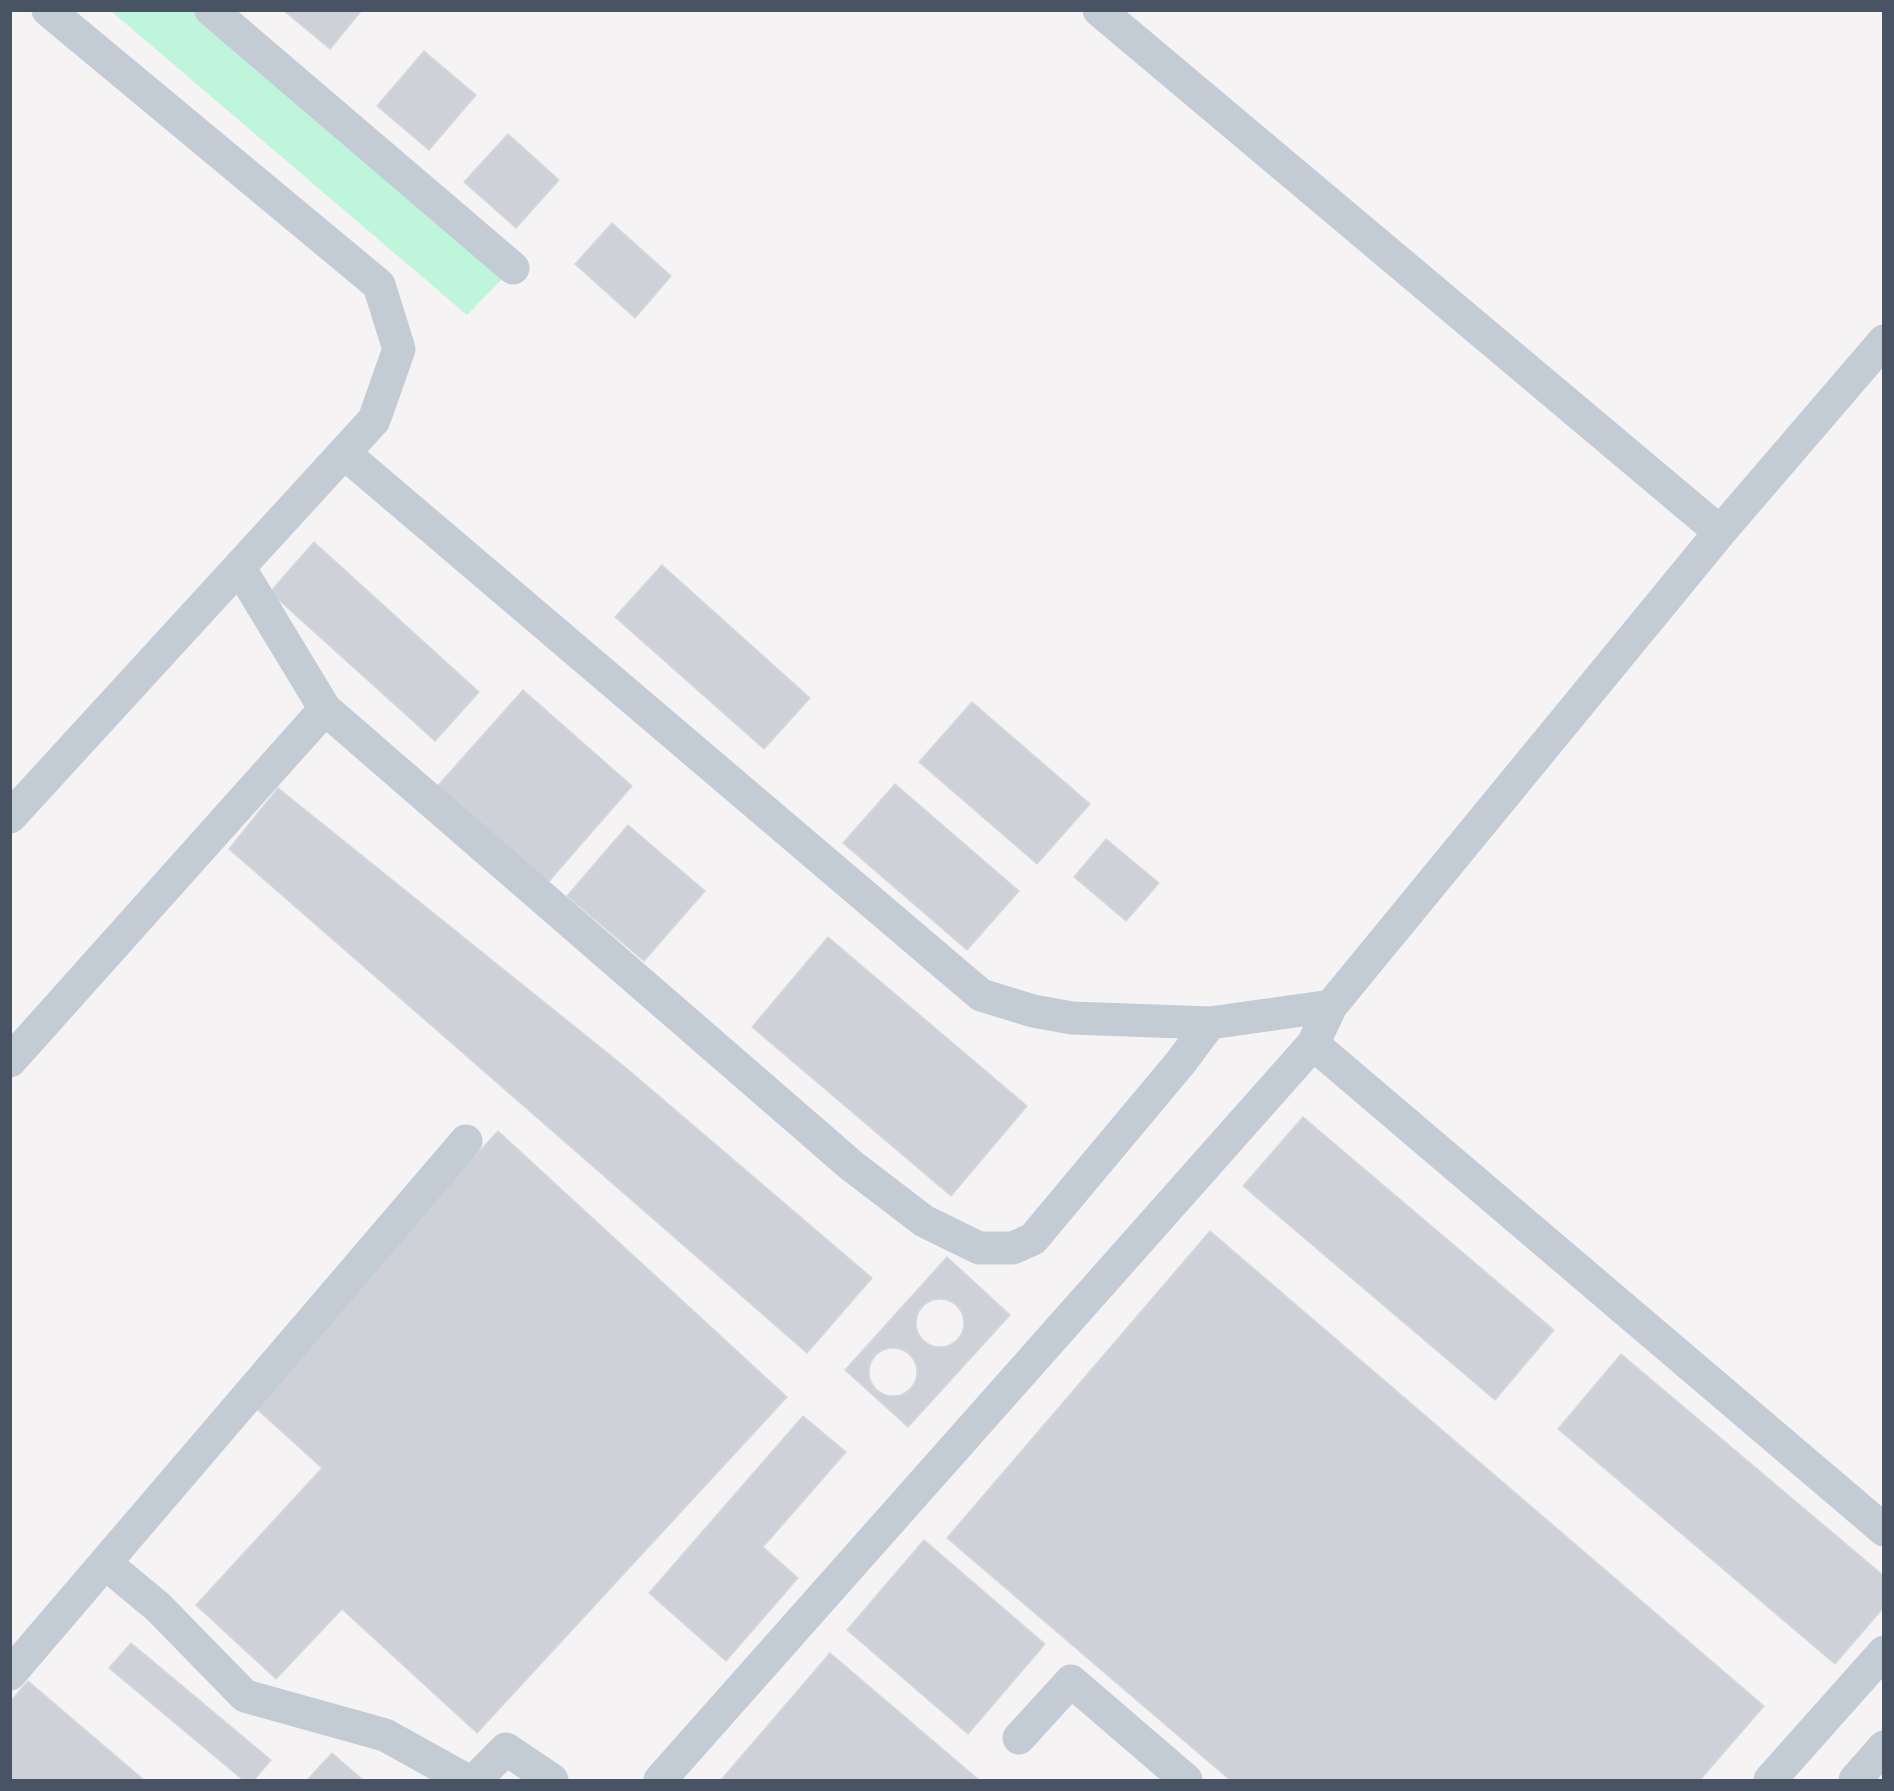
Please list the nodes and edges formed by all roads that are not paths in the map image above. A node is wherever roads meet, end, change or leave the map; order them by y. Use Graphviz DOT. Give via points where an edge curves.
graph roads {
  1 [pos="48,10"];
  2 [pos="210,10"];
  3 [pos="1099,10"];
  4 [pos="513,268"];
  5 [pos="1884,341"];
  6 [pos="344,453"];
  7 [pos="1720,532"];
  8 [pos="239,567"];
  9 [pos="325,709"];
  10 [pos="10,817"];
  11 [pos="1331,1006"];
  12 [pos="1210,1023"];
  13 [pos="1313,1044"];
  14 [pos="10,1061"];
  15 [pos="466,1141"];
  16 [pos="1884,1530"];
  17 [pos="105,1563"];
  18 [pos="1884,1652"];
  19 [pos="10,1674"];
  20 [pos="1019,1738"];
  21 [pos="1884,1748"];
  22 [pos="466,1780"];
  23 [pos="475,1780"];
  24 [pos="552,1780"];
  25 [pos="660,1780"];
  26 [pos="1186,1780"];
  27 [pos="1770,1780"];
  28 [pos="1855,1780"];
  1 -- 6 [label="lane" via="378,285 399,349 374,420"];
  2 -- 4 [label="lane"];
  3 -- 7 [label="lane"];
  5 -- 7 [label="lane"];
  6 -- 8 [label="lane"];
  6 -- 12 [label="lane" via="981,995 1071,1018"];
  7 -- 11 [label="lane"];
  8 -- 9 [label="lane"];
  8 -- 10 [label="lane"];
  9 -- 12 [label="lane" via="852,1166 924,1221 980,1248 1013,1248 1033,1239"];
  9 -- 14 [label="lane"];
  11 -- 12 [label="lane"];
  11 -- 13 [label="lane"];
  13 -- 16 [label="lane"];
  13 -- 25 [label="lane"];
  15 -- 17 [label="lane"];
  17 -- 19 [label="lane"];
  17 -- 22 [label="lane" via="158,1606 245,1696 386,1735"];
  18 -- 27 [label="lane"];
  20 -- 26 [label="lane" via="1071,1681"];
  21 -- 28 [label="lane"];
  23 -- 24 [label="lane" via="506,1749"];
}
